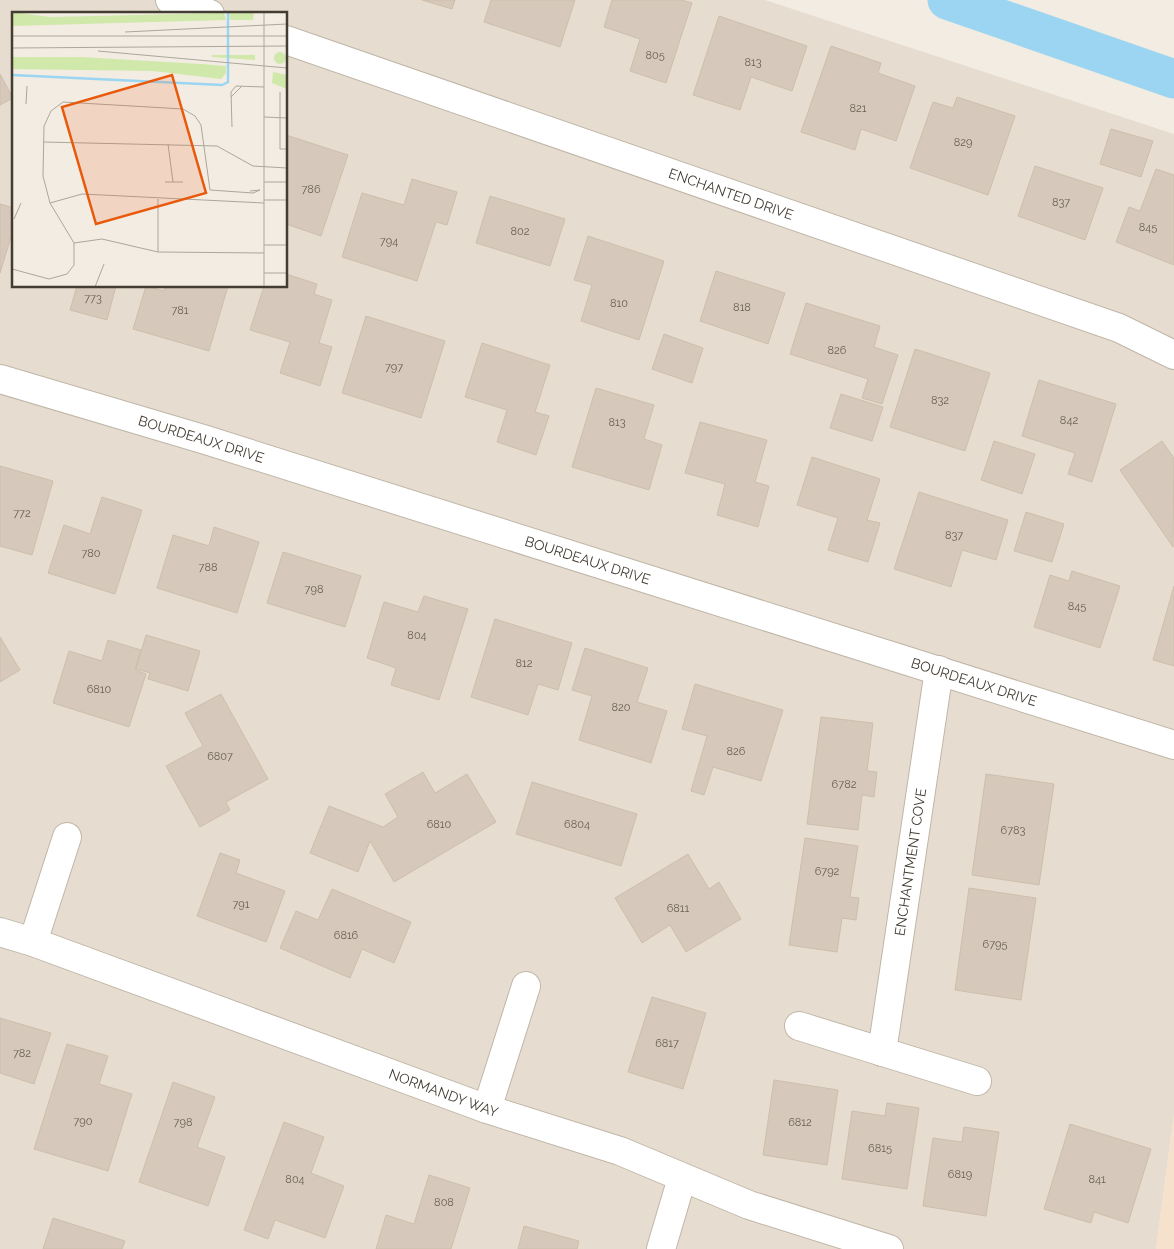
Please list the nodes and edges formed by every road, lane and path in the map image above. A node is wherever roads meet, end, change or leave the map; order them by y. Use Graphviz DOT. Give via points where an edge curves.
graph roads {
  1 [pos="170,0"];
  2 [pos="204,12"];
  3 [pos="288,41"];
  4 [pos="1174,355"];
  5 [pos="0,379"];
  6 [pos="939,670"];
  7 [pos="1174,744"];
  8 [pos="67,837"];
  9 [pos="0,932"];
  10 [pos="33,942"];
  11 [pos="526,986"];
  12 [pos="799,1026"];
  13 [pos="882,1052"];
  14 [pos="977,1082"];
  15 [pos="487,1109"];
  16 [pos="682,1178"];
  17 [pos="661,1249"];
  18 [pos="888,1249"];
  1 -- 2 [label="street"];
  3 -- 4 [label="street, ENCHANTED DRIVE" via="1119,328"];
  5 -- 6 [label="street, BOURDEAUX DRIVE" via="206,440"];
  6 -- 7 [label="street, BOURDEAUX DRIVE"];
  6 -- 13 [label="street, ENCHANTMENT COVE"];
  8 -- 10 [label="street"];
  9 -- 10 [label="street, NORMANDY WAY"];
  10 -- 15 [label="street, NORMANDY WAY"];
  11 -- 15 [label="street"];
  12 -- 13 [label="street"];
  13 -- 14 [label="street"];
  15 -- 16 [label="street, NORMANDY WAY" via="620,1151"];
  16 -- 17 [label="street"];
  16 -- 18 [label="street, NORMANDY WAY" via="749,1205"];
}
